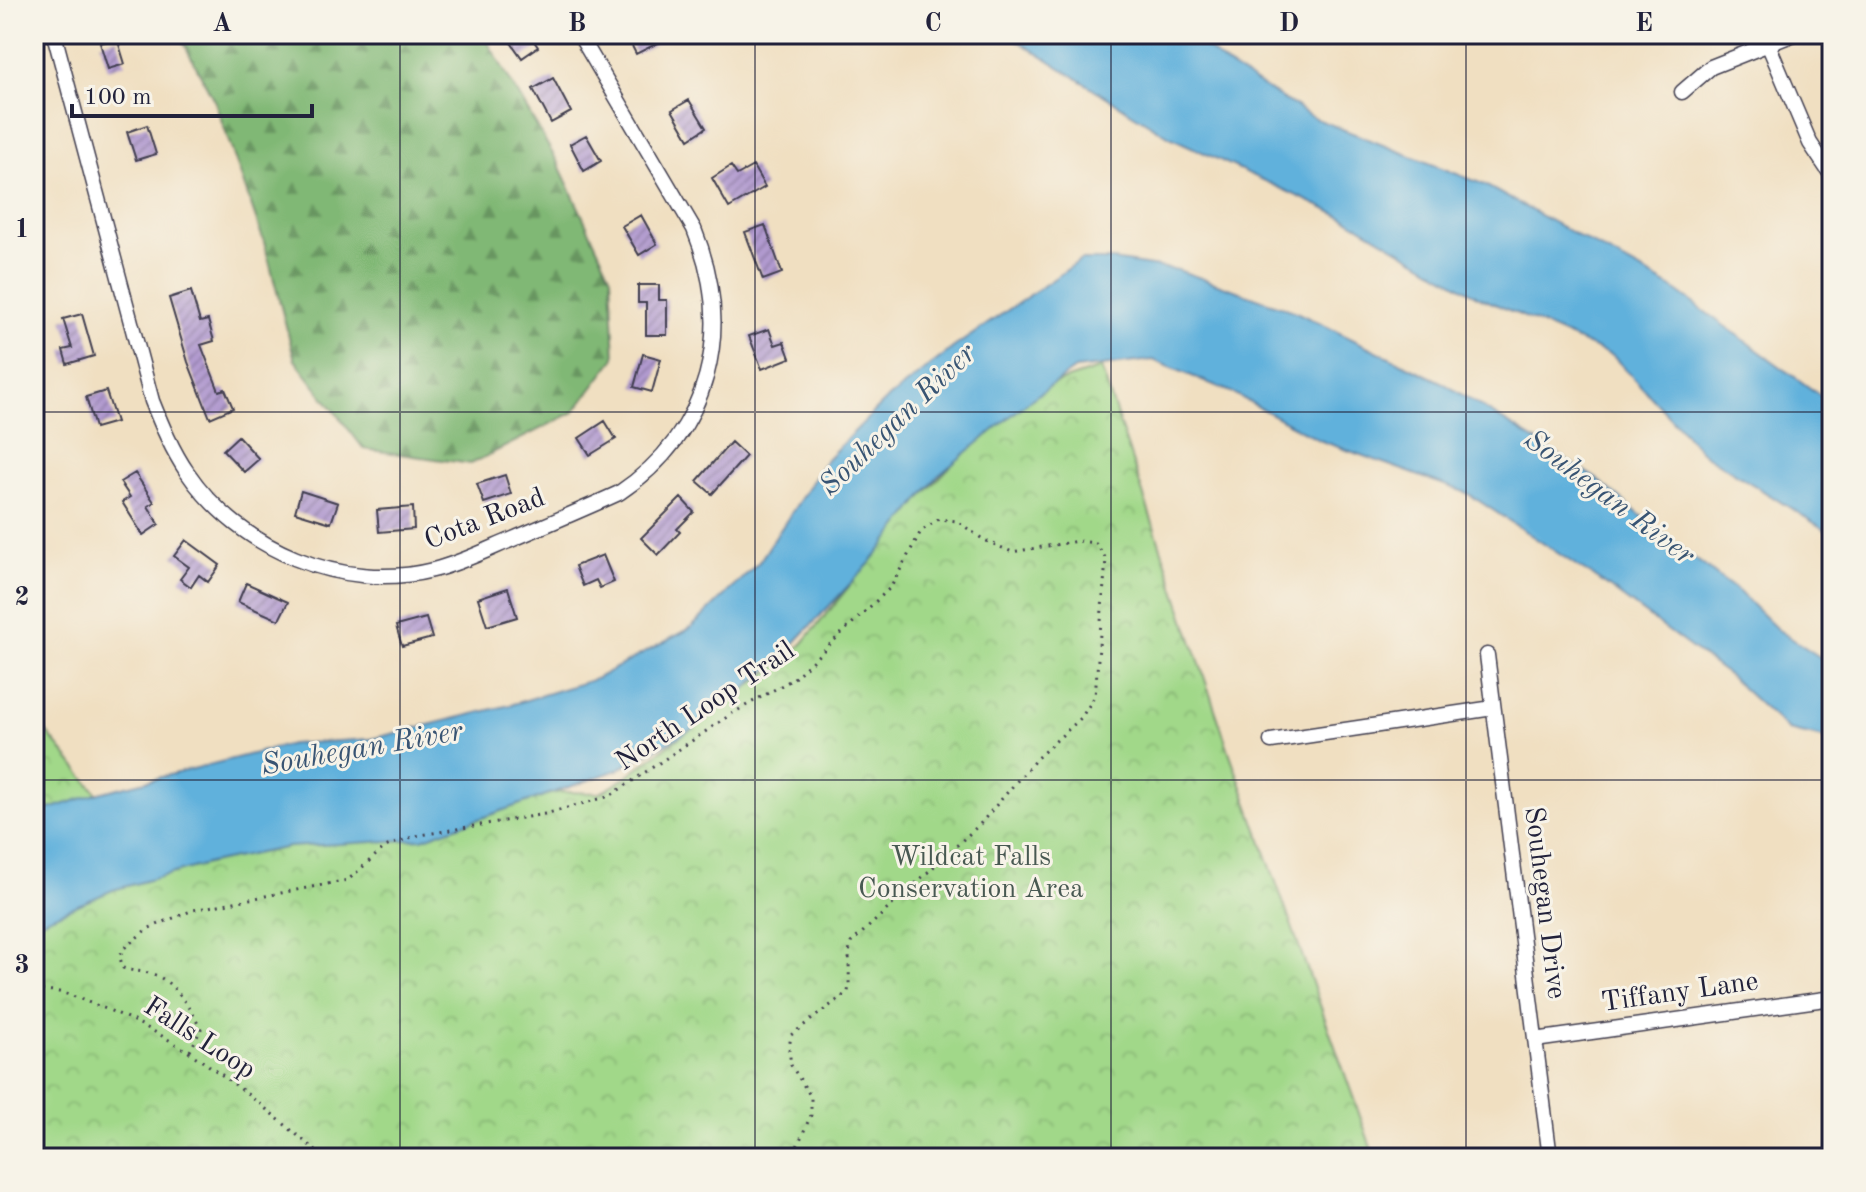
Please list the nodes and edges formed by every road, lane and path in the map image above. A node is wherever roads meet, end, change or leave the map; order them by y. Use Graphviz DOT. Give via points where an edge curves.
graph roads {
  1 [pos="54,34"];
  2 [pos="579,34"];
  3 [pos="1794,34"];
  4 [pos="1768,44"];
  5 [pos="1682,92"];
  6 [pos="1832,176"];
  7 [pos="1487,655"];
  8 [pos="1493,708"];
  9 [pos="1271,741"];
  10 [pos="1831,836"];
  11 [pos="1832,842"];
  12 [pos="34,991"];
  13 [pos="1832,998"];
  14 [pos="1535,1040"];
  15 [pos="190,1051"];
  16 [pos="324,1158"];
  17 [pos="792,1158"];
  18 [pos="1550,1158"];
  1 -- 2 [label="street, Cota Road" via="152,401 176,454 205,496 258,539 321,567 376,575 432,570 460,561 619,493 641,478 676,438 707,379 714,302 704,253"];
  3 -- 4 [label="street"];
  4 -- 5 [label="street" via="1711,67"];
  4 -- 6 [label="street" via="1810,143"];
  7 -- 8 [label="street, Souhegan Drive"];
  8 -- 9 [label="street"];
  8 -- 14 [label="street, Souhegan Drive"];
  10 -- 11 [label="street"];
  12 -- 15 [label="path, Falls Loop" via="51,989 127,1016"];
  13 -- 14 [label="street, Tiffany Lane"];
  14 -- 18 [label="street, Souhegan Drive"];
  15 -- 16 [label="path, Falls Loop"];
  15 -- 17 [label="path, North Loop Trail" via="201,1029 187,1005 167,981 123,968 122,950 147,929 193,910 348,880 385,847 415,836 545,814 610,796 793,679 891,587 921,531 939,519 957,521 1012,552 1096,543 1106,559 1095,696 1081,718 1037,758 980,824 851,943 848,992 791,1035 791,1065 811,1097 811,1115"];
}
